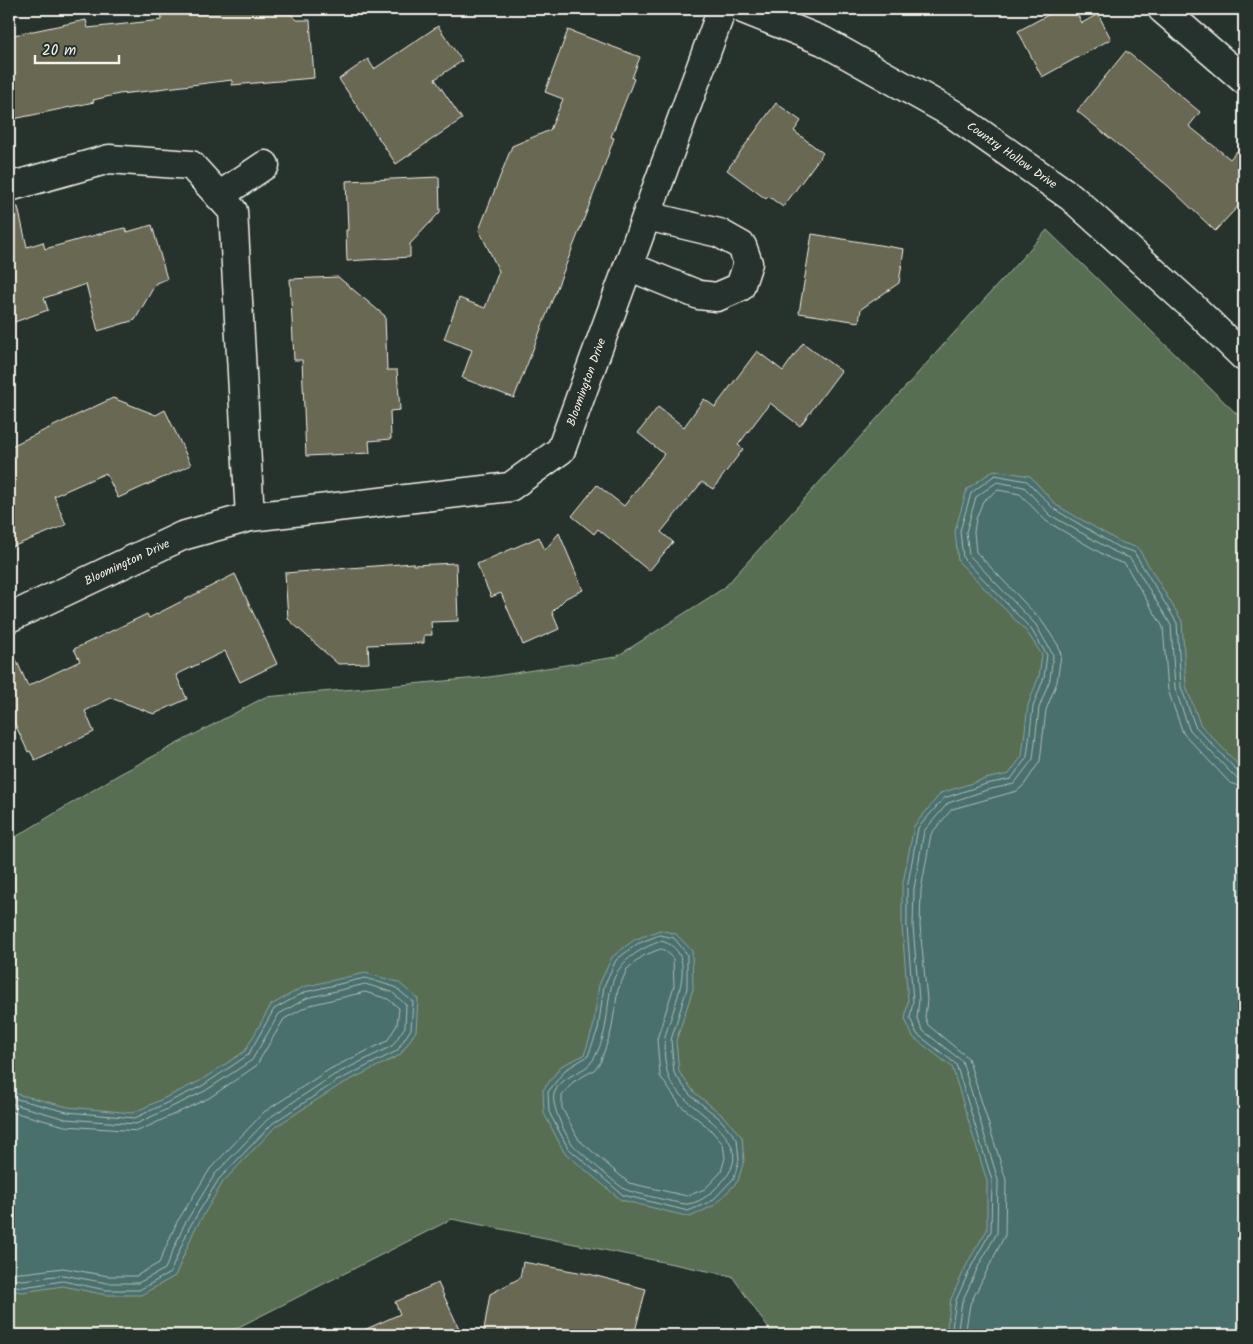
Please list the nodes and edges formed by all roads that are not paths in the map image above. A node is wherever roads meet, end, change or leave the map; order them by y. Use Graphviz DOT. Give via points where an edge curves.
graph roads {
  1 [pos="722,9"];
  2 [pos="743,9"];
  3 [pos="1162,9"];
  4 [pos="1244,80"];
  5 [pos="264,165"];
  6 [pos="9,187"];
  7 [pos="219,196"];
  8 [pos="647,216"];
  9 [pos="628,266"];
  10 [pos="1244,357"];
  11 [pos="250,517"];
  12 [pos="9,618"];
  1 -- 8 [label="street, Bloomington Drive"];
  2 -- 10 [label="street, Country Hollow Drive" via="823,41 953,114 1071,197"];
  3 -- 4 [label="street"];
  5 -- 7 [label="street"];
  6 -- 7 [label="street" via="109,159 191,165"];
  7 -- 11 [label="street" via="233,210"];
  8 -- 9 [label="street, Bloomington Drive"];
  8 -- 9 [label="street" via="719,233 742,246 748,263 740,287 717,297 699,295"];
  9 -- 11 [label="street, Bloomington Drive" via="561,450 510,487"];
  11 -- 12 [label="street, Bloomington Drive" via="182,536"];
}
